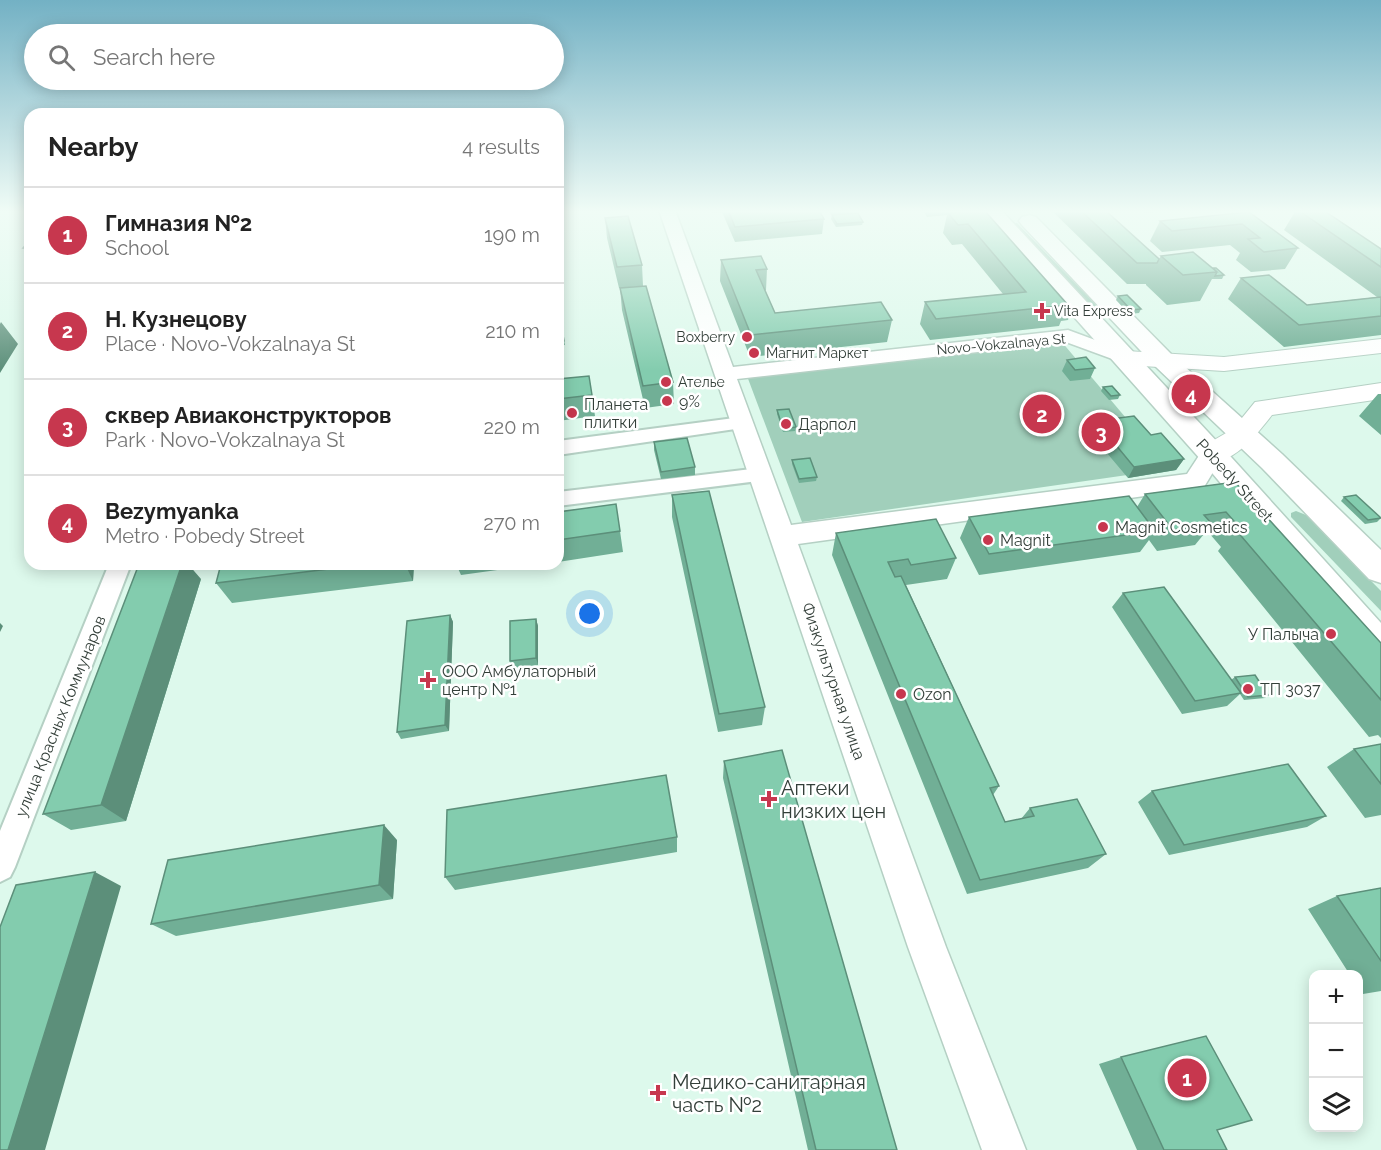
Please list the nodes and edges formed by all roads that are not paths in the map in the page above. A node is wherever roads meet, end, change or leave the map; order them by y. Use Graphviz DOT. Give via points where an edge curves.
graph roads {
  1 [pos="687,264"];
  2 [pos="1038,264"];
  3 [pos="1069,264"];
  4 [pos="1381,346"];
  5 [pos="1126,358"];
  6 [pos="1165,362"];
  7 [pos="725,374"];
  8 [pos="1381,391"];
  9 [pos="742,423"];
  10 [pos="1242,435"];
  11 [pos="564,447"];
  12 [pos="1212,454"];
  13 [pos="760,475"];
  14 [pos="1306,496"];
  15 [pos="564,498"];
  16 [pos="1259,507"];
  17 [pos="783,537"];
  18 [pos="118,570"];
  19 [pos="1381,570"];
  20 [pos="1381,647"];
  21 [pos="0,867"];
  22 [pos="1004,1150"];
  1 -- 7 [label="street, Физкультурная улица"];
  2 -- 5 [label="main road, Pobedy Street"];
  3 -- 6 [label="main road, Pobedy Street"];
  4 -- 6 [label="main road, Novo-Vokzalnaya St" via="1224,364"];
  5 -- 6 [label="main road, Novo-Vokzalnaya St"];
  5 -- 7 [label="street, Novo-Vokzalnaya St" via="1068,336"];
  5 -- 12 [label="main road, Pobedy Street"];
  6 -- 10 [label="main road, Pobedy Street"];
  7 -- 9 [label="street, Физкультурная улица"];
  8 -- 10 [label="main road" via="1264,408"];
  9 -- 11 [label="street"];
  9 -- 13 [label="street, Физкультурная улица"];
  10 -- 12 [label="main road"];
  10 -- 14 [label="main road, Pobedy Street"];
  12 -- 16 [label="main road, Pobedy Street"];
  12 -- 17 [label="street" via="1195,481"];
  13 -- 15 [label="street"];
  13 -- 17 [label="street, Физкультурная улица"];
  14 -- 16 [label="main road" via="1279,481 1266,480 1257,484"];
  14 -- 19 [label="main road, Pobedy Street"];
  16 -- 20 [label="main road, Pobedy Street"];
  17 -- 22 [label="street, Физкультурная улица" via="927,947"];
  18 -- 21 [label="street, улица Красных Коммунаров"];
}
